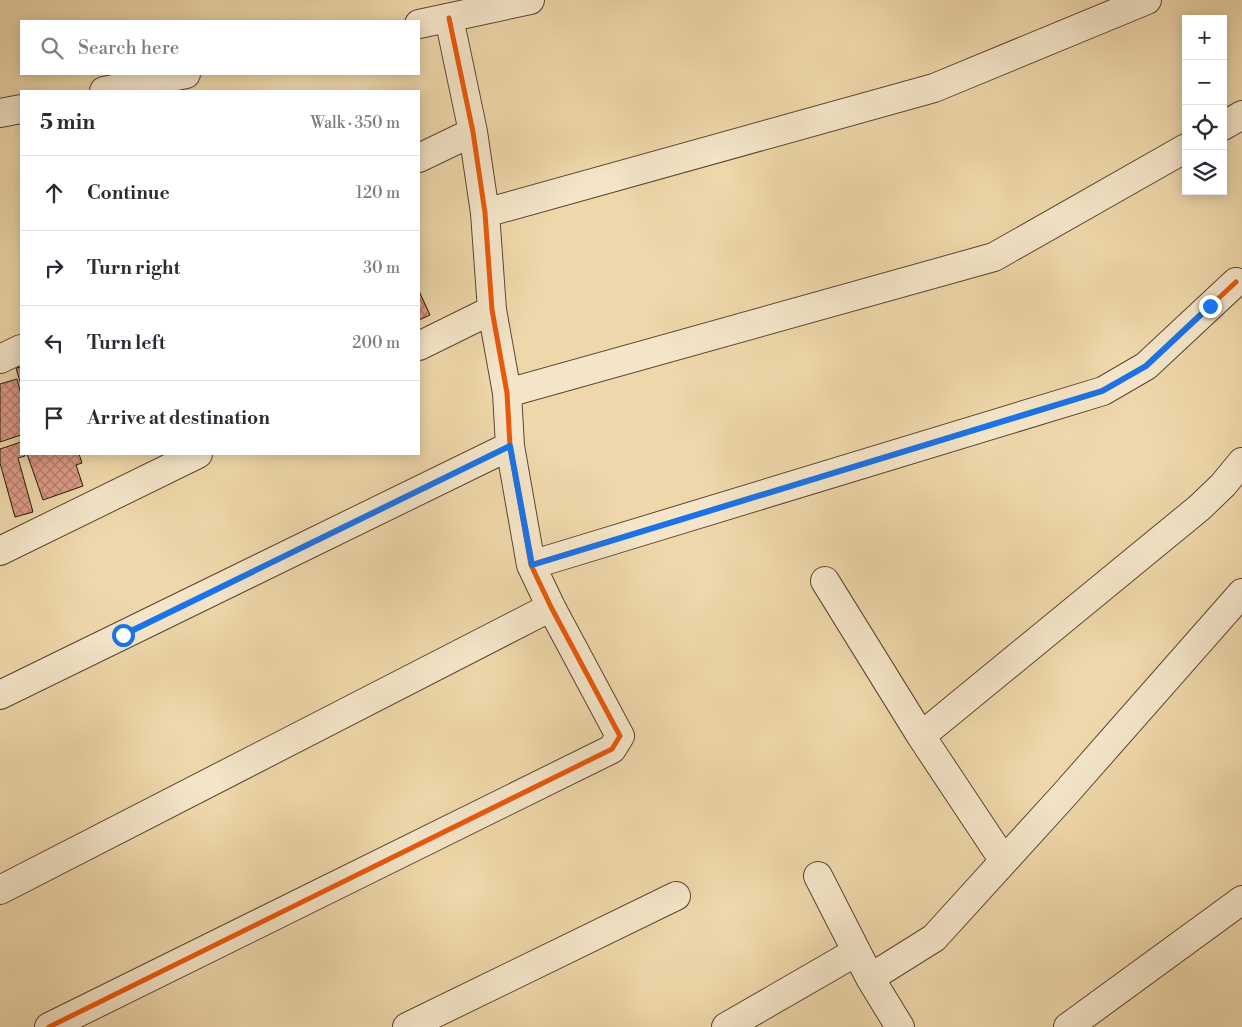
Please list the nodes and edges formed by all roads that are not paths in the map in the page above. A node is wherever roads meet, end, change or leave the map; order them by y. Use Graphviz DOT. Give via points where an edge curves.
graph roads {
  1 [pos="530,0"];
  2 [pos="1147,0"];
  3 [pos="449,18"];
  4 [pos="420,24"];
  5 [pos="181,75"];
  6 [pos="109,90"];
  7 [pos="20,109"];
  8 [pos="0,114"];
  9 [pos="1242,116"];
  10 [pos="1227,124"];
  11 [pos="473,132"];
  12 [pos="1183,150"];
  13 [pos="420,158"];
  14 [pos="485,213"];
  15 [pos="1236,282"];
  16 [pos="492,310"];
  17 [pos="420,346"];
  18 [pos="20,349"];
  19 [pos="0,359"];
  20 [pos="507,393"];
  21 [pos="510,446"];
  22 [pos="196,455"];
  23 [pos="1242,462"];
  24 [pos="0,551"];
  25 [pos="532,565"];
  26 [pos="825,581"];
  27 [pos="1242,593"];
  28 [pos="551,606"];
  29 [pos="0,695"];
  30 [pos="920,736"];
  31 [pos="1004,861"];
  32 [pos="818,876"];
  33 [pos="0,890"];
  34 [pos="676,896"];
  35 [pos="1242,900"];
  36 [pos="856,952"];
  37 [pos="870,978"];
  38 [pos="49,1027"];
  39 [pos="407,1027"];
  40 [pos="726,1027"];
  41 [pos="900,1027"];
  42 [pos="1068,1027"];
  1 -- 3 [label="street"];
  2 -- 14 [label="street" via="934,88"];
  3 -- 4 [label="street"];
  3 -- 11 [label="street"];
  5 -- 6 [label="street"];
  7 -- 8 [label="street"];
  9 -- 10 [label="street"];
  11 -- 13 [label="street"];
  11 -- 14 [label="street"];
  12 -- 20 [label="street" via="994,258"];
  14 -- 16 [label="street"];
  15 -- 25 [label="street" via="1146,366 1102,391"];
  16 -- 17 [label="street"];
  16 -- 20 [label="street"];
  18 -- 19 [label="street"];
  20 -- 21 [label="street"];
  21 -- 25 [label="street"];
  21 -- 29 [label="street"];
  22 -- 24 [label="street"];
  23 -- 30 [label="street" via="1199,508"];
  25 -- 28 [label="street"];
  26 -- 30 [label="street"];
  27 -- 31 [label="street"];
  28 -- 33 [label="street"];
  28 -- 38 [label="street" via="616,726 620,736 612,749"];
  30 -- 31 [label="street"];
  31 -- 37 [label="street" via="934,938"];
  32 -- 36 [label="street"];
  34 -- 39 [label="street"];
  35 -- 42 [label="street"];
  36 -- 37 [label="street"];
  36 -- 40 [label="street"];
  37 -- 41 [label="street"];
}
